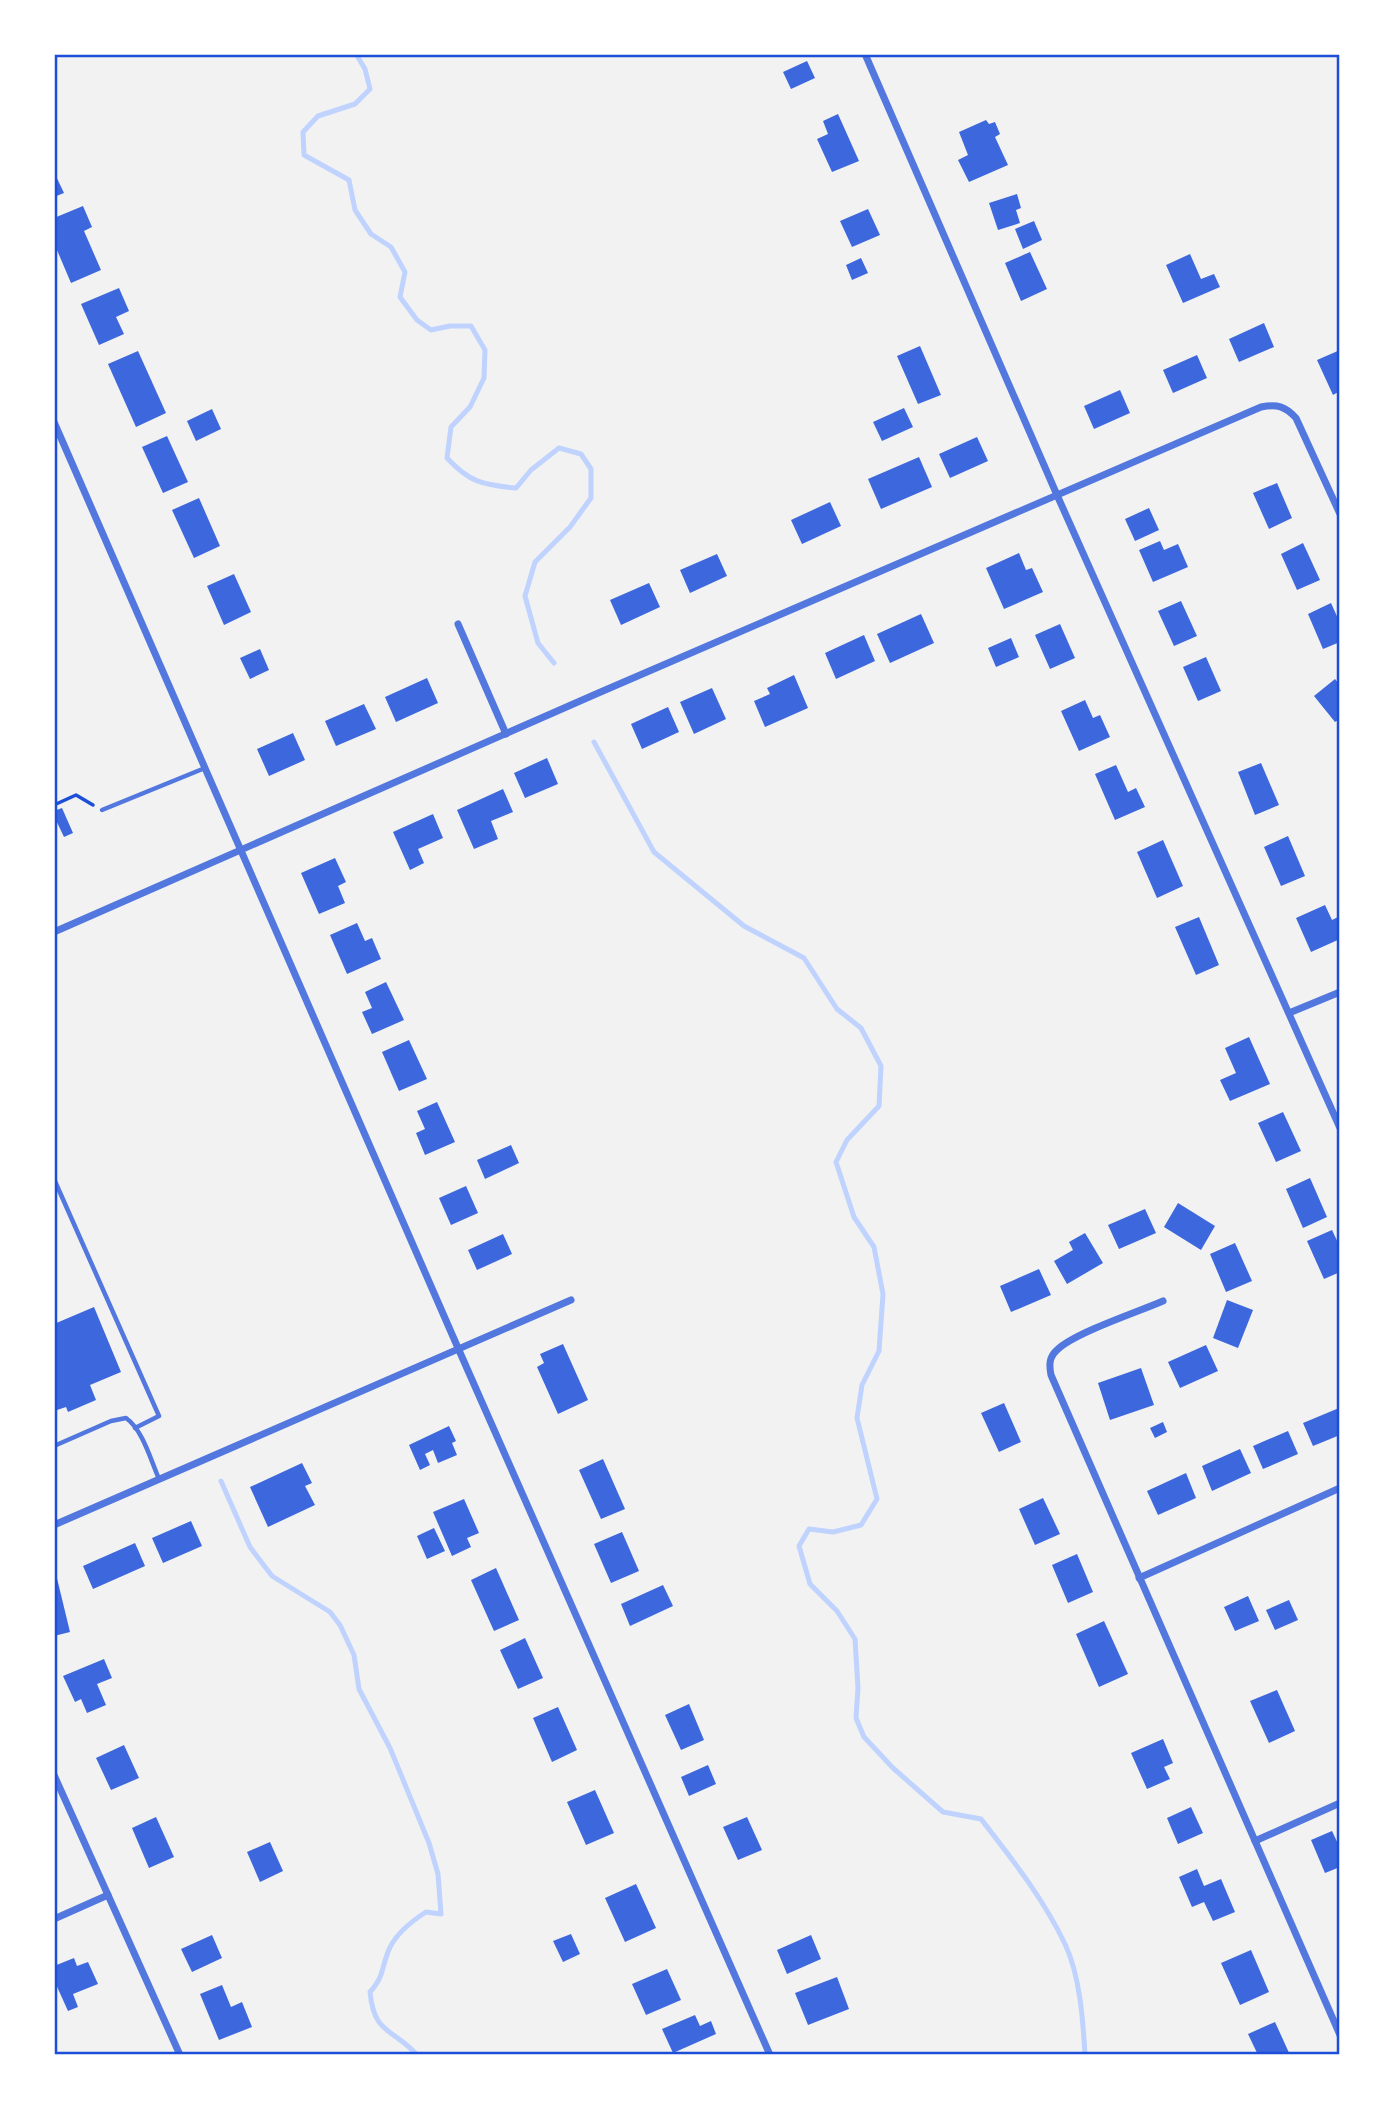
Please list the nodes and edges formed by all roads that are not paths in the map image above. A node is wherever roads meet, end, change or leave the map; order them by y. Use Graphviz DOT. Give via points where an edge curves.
graph roads {
  1 [pos="865,54"];
  2 [pos="54,422"];
  3 [pos="1056,495"];
  4 [pos="1340,514"];
  5 [pos="458,624"];
  6 [pos="506,734"];
  7 [pos="206,768"];
  8 [pos="102,810"];
  9 [pos="241,849"];
  10 [pos="54,932"];
  11 [pos="1340,992"];
  12 [pos="1289,1013"];
  13 [pos="1340,1128"];
  14 [pos="54,1179"];
  15 [pos="571,1300"];
  16 [pos="1163,1301"];
  17 [pos="458,1348"];
  18 [pos="135,1429"];
  19 [pos="54,1446"];
  20 [pos="160,1480"];
  21 [pos="1340,1488"];
  22 [pos="54,1525"];
  23 [pos="1139,1578"];
  24 [pos="54,1775"];
  25 [pos="1340,1803"];
  26 [pos="1255,1841"];
  27 [pos="108,1895"];
  28 [pos="54,1919"];
  29 [pos="1340,2035"];
  30 [pos="180,2055"];
  31 [pos="770,2055"];
  1 -- 3 [label="street"];
  2 -- 7 [label="street"];
  3 -- 4 [label="street" via="1234,417 1276,404 1296,418"];
  3 -- 6 [label="street"];
  3 -- 12 [label="street"];
  5 -- 6 [label="street"];
  6 -- 9 [label="street"];
  7 -- 8 [label="lane"];
  7 -- 9 [label="street"];
  9 -- 10 [label="street"];
  9 -- 17 [label="street"];
  11 -- 12 [label="street"];
  12 -- 13 [label="street"];
  14 -- 18 [label="lane" via="159,1416"];
  15 -- 17 [label="street"];
  16 -- 23 [label="street" via="1070,1340 1049,1362"];
  17 -- 20 [label="street"];
  17 -- 31 [label="street"];
  18 -- 19 [label="lane" via="126,1418 111,1421"];
  18 -- 20 [label="lane"];
  20 -- 22 [label="street"];
  21 -- 23 [label="street"];
  23 -- 26 [label="street"];
  24 -- 27 [label="street"];
  25 -- 26 [label="street"];
  26 -- 29 [label="street"];
  27 -- 28 [label="street"];
  27 -- 30 [label="street"];
}
